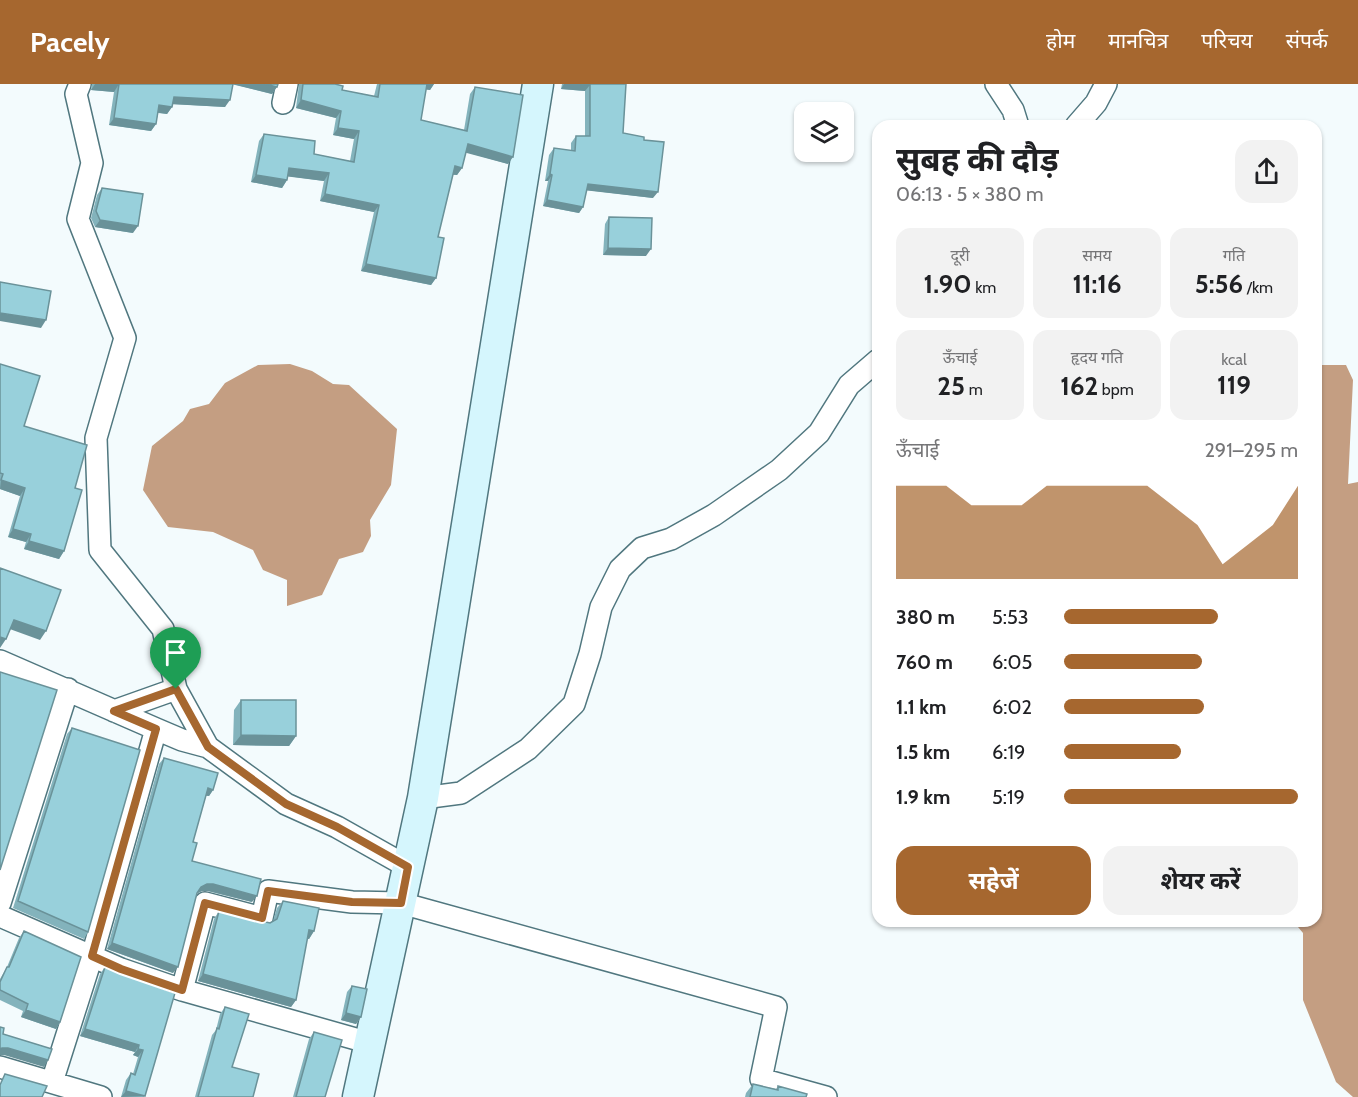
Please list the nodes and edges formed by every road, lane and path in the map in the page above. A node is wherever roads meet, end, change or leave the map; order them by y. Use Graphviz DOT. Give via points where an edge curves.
graph roads {
  1 [pos="80,84"];
  2 [pos="538,84"];
  3 [pos="996,84"];
  4 [pos="1106,84"];
  5 [pos="1016,120"];
  6 [pos="1081,120"];
  7 [pos="872,365"];
  8 [pos="0,661"];
  9 [pos="68,689"];
  10 [pos="176,689"];
  11 [pos="114,711"];
  12 [pos="156,729"];
  13 [pos="208,747"];
  14 [pos="423,798"];
  15 [pos="408,867"];
  16 [pos="0,903"];
  17 [pos="401,903"];
  18 [pos="0,916"];
  19 [pos="92,956"];
  20 [pos="182,990"];
  21 [pos="370,1043"];
  22 [pos="0,1067"];
  23 [pos="52,1082"];
  24 [pos="816,1096"];
  25 [pos="101,1097"];
  26 [pos="358,1097"];
  1 -- 10 [label="street" via="76,94 92,163 78,219 125,338 96,438 100,550 163,628"];
  2 -- 14 [label="street"];
  3 -- 5 [label="street"];
  4 -- 6 [label="street"];
  7 -- 14 [label="street" via="849,385 819,433 779,470 714,515 671,539 642,548 620,569 601,607 574,704 528,750 461,793"];
  8 -- 9 [label="street"];
  9 -- 11 [label="street"];
  9 -- 16 [label="street"];
  10 -- 11 [label="street"];
  10 -- 13 [label="street"];
  11 -- 12 [label="street"];
  12 -- 13 [label="street"];
  12 -- 19 [label="street"];
  13 -- 15 [label="street" via="286,804"];
  14 -- 15 [label="street"];
  15 -- 17 [label="street"];
  17 -- 20 [label="street" via="352,902 268,891 262,918 205,903"];
  17 -- 21 [label="street"];
  17 -- 24 [label="street" via="776,1007 761,1079"];
  18 -- 19 [label="street"];
  19 -- 20 [label="street"];
  19 -- 23 [label="street"];
  20 -- 21 [label="street"];
  21 -- 26 [label="street"];
  22 -- 23 [label="street"];
  23 -- 25 [label="street"];
}
